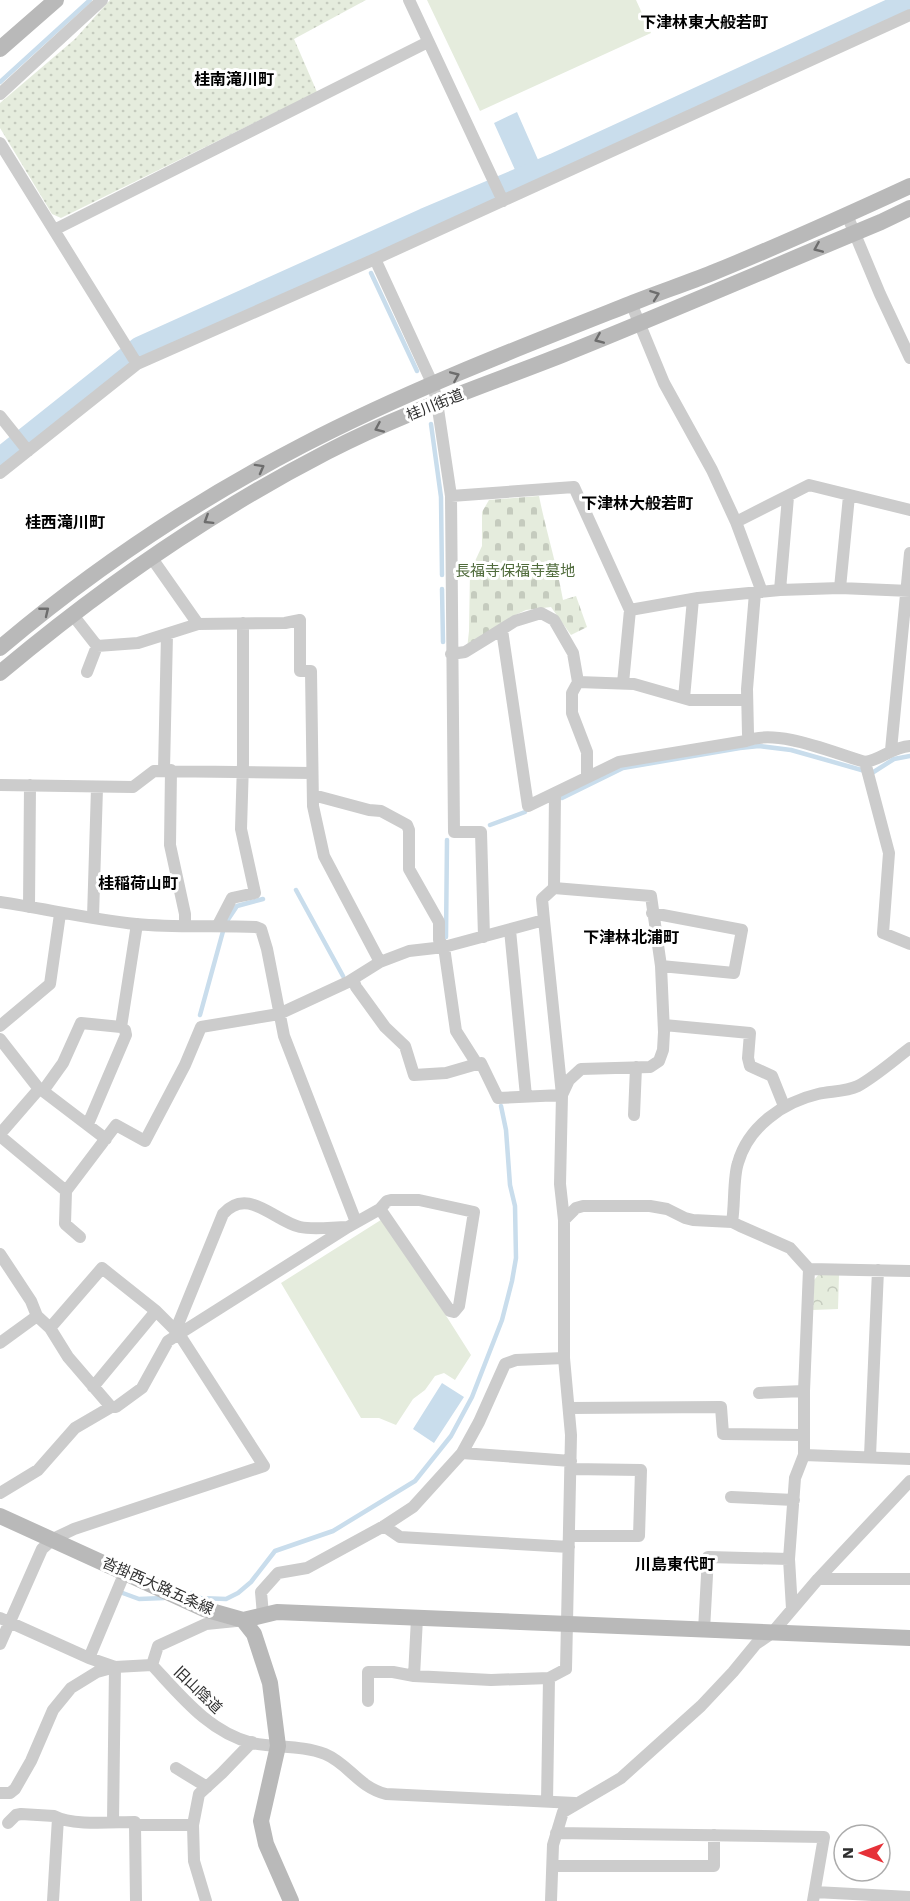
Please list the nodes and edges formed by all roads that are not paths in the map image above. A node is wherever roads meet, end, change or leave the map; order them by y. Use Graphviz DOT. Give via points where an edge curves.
graph roads {
  1 [pos="56,0"];
  2 [pos="102,0"];
  3 [pos="409,0"];
  4 [pos="910,15"];
  5 [pos="428,42"];
  6 [pos="0,49"];
  7 [pos="0,94"];
  8 [pos="0,143"];
  9 [pos="910,186"];
  10 [pos="500,193"];
  11 [pos="910,208"];
  12 [pos="847,215"];
  13 [pos="54,230"];
  14 [pos="854,233"];
  15 [pos="375,259"];
  16 [pos="631,303"];
  17 [pos="639,323"];
  18 [pos="910,358"];
  19 [pos="136,362"];
  20 [pos="432,385"];
  21 [pos="437,402"];
  22 [pos="0,416"];
  23 [pos="27,451"];
  24 [pos="0,473"];
  25 [pos="451,495"];
  26 [pos="849,495"];
  27 [pos="788,498"];
  28 [pos="910,510"];
  29 [pos="736,522"];
  30 [pos="910,553"];
  31 [pos="151,557"];
  32 [pos="840,588"];
  33 [pos="780,590"];
  34 [pos="908,591"];
  35 [pos="758,592"];
  36 [pos="693,599"];
  37 [pos="630,610"];
  38 [pos="72,614"];
  39 [pos="243,623"];
  40 [pos="198,624"];
  41 [pos="501,630"];
  42 [pos="166,634"];
  43 [pos="97,646"];
  44 [pos="0,648"];
  45 [pos="451,654"];
  46 [pos="87,672"];
  47 [pos="0,673"];
  48 [pos="578,682"];
  49 [pos="622,683"];
  50 [pos="684,698"];
  51 [pos="747,699"];
  52 [pos="748,743"];
  53 [pos="910,746"];
  54 [pos="891,750"];
  55 [pos="865,762"];
  56 [pos="168,770"];
  57 [pos="242,772"];
  58 [pos="312,773"];
  59 [pos="587,776"];
  60 [pos="0,785"];
  61 [pos="30,785"];
  62 [pos="97,788"];
  63 [pos="555,793"];
  64 [pos="313,795"];
  65 [pos="554,888"];
  66 [pos="0,902"];
  67 [pos="29,907"];
  68 [pos="652,913"];
  69 [pos="60,914"];
  70 [pos="93,917"];
  71 [pos="544,920"];
  72 [pos="137,924"];
  73 [pos="185,926"];
  74 [pos="218,926"];
  75 [pos="510,930"];
  76 [pos="484,937"];
  77 [pos="910,944"];
  78 [pos="444,947"];
  79 [pos="380,962"];
  80 [pos="660,966"];
  81 [pos="353,979"];
  82 [pos="279,1014"];
  83 [pos="664,1025"];
  84 [pos="0,1026"];
  85 [pos="121,1028"];
  86 [pos="0,1039"];
  87 [pos="910,1048"];
  88 [pos="477,1064"];
  89 [pos="636,1067"];
  90 [pos="41,1090"];
  91 [pos="562,1095"];
  92 [pos="526,1096"];
  93 [pos="784,1106"];
  94 [pos="634,1115"];
  95 [pos="88,1124"];
  96 [pos="0,1135"];
  97 [pos="106,1139"];
  98 [pos="66,1191"];
  99 [pos="380,1209"];
  100 [pos="564,1220"];
  101 [pos="732,1222"];
  102 [pos="352,1224"];
  103 [pos="80,1237"];
  104 [pos="1,1258"];
  105 [pos="809,1269"];
  106 [pos="878,1270"];
  107 [pos="910,1270"];
  108 [pos="156,1311"];
  109 [pos="37,1316"];
  110 [pos="50,1328"];
  111 [pos="179,1334"];
  112 [pos="0,1343"];
  113 [pos="564,1358"];
  114 [pos="93,1387"];
  115 [pos="804,1391"];
  116 [pos="759,1393"];
  117 [pos="111,1407"];
  118 [pos="569,1408"];
  119 [pos="803,1435"];
  120 [pos="462,1453"];
  121 [pos="804,1455"];
  122 [pos="870,1456"];
  123 [pos="910,1459"];
  124 [pos="571,1465"];
  125 [pos="910,1481"];
  126 [pos="0,1493"];
  127 [pos="731,1497"];
  128 [pos="794,1500"];
  129 [pos="0,1516"];
  130 [pos="384,1526"];
  131 [pos="53,1539"];
  132 [pos="569,1542"];
  133 [pos="789,1559"];
  134 [pos="125,1572"];
  135 [pos="818,1579"];
  136 [pos="910,1579"];
  137 [pos="792,1609"];
  138 [pos="263,1615"];
  139 [pos="417,1618"];
  140 [pos="5,1620"];
  141 [pos="243,1620"];
  142 [pos="568,1625"];
  143 [pos="704,1630"];
  144 [pos="772,1633"];
  145 [pos="910,1638"];
  146 [pos="0,1644"];
  147 [pos="89,1658"];
  148 [pos="152,1665"];
  149 [pos="115,1667"];
  150 [pos="414,1676"];
  151 [pos="549,1678"];
  152 [pos="368,1701"];
  153 [pos="252,1742"];
  154 [pos="278,1746"];
  155 [pos="176,1768"];
  156 [pos="207,1787"];
  157 [pos="0,1793"];
  158 [pos="547,1802"];
  159 [pos="575,1803"];
  160 [pos="58,1818"];
  161 [pos="113,1822"];
  162 [pos="8,1823"];
  163 [pos="135,1825"];
  164 [pos="193,1825"];
  165 [pos="556,1833"];
  166 [pos="714,1835"];
  167 [pos="553,1866"];
  168 [pos="814,1897"];
  169 [pos="910,1897"];
  170 [pos="52,1901"];
  171 [pos="136,1901"];
  172 [pos="206,1901"];
  173 [pos="291,1901"];
  174 [pos="551,1901"];
  1 -- 6 [label="street"];
  2 -- 7 [label="street"];
  3 -- 5 [label="street"];
  4 -- 10 [label="street"];
  5 -- 10 [label="street"];
  5 -- 13 [label="street"];
  8 -- 13 [label="street"];
  9 -- 12 [label="street, 桂川街道"];
  10 -- 15 [label="street"];
  11 -- 14 [label="street, 桂川街道"];
  12 -- 14 [label="street"];
  16 -- 12 [label="street, 桂川街道, one-way"];
  13 -- 19 [label="street"];
  14 -- 17 [label="street, 桂川街道, one-way"];
  14 -- 18 [label="street"];
  15 -- 19 [label="street"];
  15 -- 20 [label="street"];
  16 -- 17 [label="street"];
  20 -- 16 [label="street, 桂川街道, one-way"];
  17 -- 21 [label="street, 桂川街道, one-way"];
  17 -- 29 [label="street" via="664,383"];
  19 -- 23 [label="street"];
  20 -- 21 [label="street"];
  44 -- 20 [label="street, 桂川街道, one-way" via="65,595 202,502 303,444"];
  21 -- 25 [label="street"];
  21 -- 31 [label="street, 桂川街道, one-way" via="316,458 230,506"];
  22 -- 23 [label="street"];
  23 -- 24 [label="street"];
  25 -- 37 [label="street" via="574,487"];
  25 -- 45 [label="street"];
  26 -- 27 [label="street" via="810,485"];
  26 -- 28 [label="street"];
  26 -- 32 [label="street"];
  27 -- 29 [label="street"];
  27 -- 33 [label="street"];
  29 -- 35 [label="street"];
  30 -- 34 [label="street"];
  31 -- 38 [label="street, 桂川街道"];
  31 -- 40 [label="street"];
  32 -- 33 [label="street"];
  32 -- 34 [label="street"];
  33 -- 35 [label="street"];
  34 -- 54 [label="street"];
  35 -- 36 [label="street"];
  35 -- 51 [label="street"];
  36 -- 37 [label="street"];
  36 -- 50 [label="street"];
  37 -- 49 [label="street"];
  38 -- 43 [label="street"];
  38 -- 47 [label="street, 桂川街道"];
  39 -- 40 [label="street"];
  39 -- 57 [label="street"];
  39 -- 58 [label="street" via="300,620 300,671 311,671"];
  40 -- 42 [label="street"];
  41 -- 45 [label="street" via="465,652"];
  41 -- 48 [label="street" via="531,615 548,615 561,628 573,652"];
  41 -- 63 [label="street" via="528,806"];
  42 -- 43 [label="street" via="138,643"];
  42 -- 56 [label="street"];
  43 -- 46 [label="street"];
  45 -- 76 [label="street" via="454,832 481,832"];
  48 -- 49 [label="street"];
  48 -- 59 [label="street" via="572,693 572,713 587,752"];
  49 -- 50 [label="street"];
  50 -- 51 [label="street"];
  51 -- 52 [label="street"];
  52 -- 55 [label="street" via="778,738"];
  52 -- 59 [label="street" via="620,762"];
  53 -- 54 [label="street"];
  54 -- 55 [label="street"];
  55 -- 77 [label="street" via="890,853 883,933"];
  56 -- 57 [label="street"];
  56 -- 62 [label="street" via="154,771 133,787"];
  56 -- 73 [label="street" via="170,845"];
  57 -- 58 [label="street"];
  57 -- 74 [label="street" via="241,829 255,893 232,898"];
  58 -- 64 [label="street"];
  59 -- 63 [label="street"];
  60 -- 61 [label="street"];
  61 -- 62 [label="street"];
  61 -- 67 [label="street"];
  62 -- 70 [label="street"];
  63 -- 65 [label="street"];
  64 -- 78 [label="street" via="381,811 407,825 409,869 439,922 439,940"];
  64 -- 79 [label="street" via="324,856"];
  65 -- 68 [label="street" via="651,896"];
  65 -- 71 [label="street" via="542,899"];
  66 -- 67 [label="street"];
  67 -- 69 [label="street"];
  68 -- 80 [label="street"];
  68 -- 80 [label="street" via="742,930 734,973"];
  69 -- 70 [label="street"];
  69 -- 84 [label="street" via="50,984"];
  70 -- 72 [label="street"];
  71 -- 75 [label="street"];
  71 -- 91 [label="street"];
  72 -- 73 [label="street"];
  72 -- 85 [label="street"];
  73 -- 74 [label="street"];
  74 -- 82 [label="street" via="256,927 263,933"];
  75 -- 76 [label="street"];
  75 -- 92 [label="street"];
  76 -- 78 [label="street"];
  78 -- 79 [label="street" via="409,951"];
  78 -- 88 [label="street" via="456,1031"];
  79 -- 81 [label="street"];
  80 -- 83 [label="street"];
  81 -- 82 [label="street"];
  81 -- 88 [label="street" via="385,1028 405,1046 414,1075 446,1073"];
  82 -- 97 [label="street" via="201,1027 145,1141 116,1125"];
  82 -- 102 [label="street"];
  83 -- 89 [label="street" via="659,1060 650,1067"];
  83 -- 93 [label="street" via="750,1033 750,1066 772,1076"];
  85 -- 90 [label="street" via="81,1023 63,1063"];
  85 -- 95 [label="street" via="126,1035"];
  86 -- 90 [label="street"];
  87 -- 93 [label="street" via="858,1086 816,1094"];
  88 -- 92 [label="street" via="481,1064 498,1098"];
  89 -- 91 [label="street" via="581,1069 569,1080"];
  89 -- 94 [label="street"];
  90 -- 95 [label="street"];
  90 -- 96 [label="street"];
  91 -- 92 [label="street"];
  91 -- 100 [label="street" via="560,1184"];
  93 -- 101 [label="street" via="763,1123 746,1144 737,1164"];
  95 -- 97 [label="street"];
  96 -- 98 [label="street"];
  97 -- 98 [label="street"];
  98 -- 103 [label="street" via="65,1224"];
  99 -- 99 [label="street" via="387,1201 419,1200 474,1212 459,1306 454,1312"];
  99 -- 102 [label="street"];
  100 -- 101 [label="street" via="583,1206 625,1205 660,1207 693,1220"];
  100 -- 113 [label="street"];
  101 -- 105 [label="street" via="790,1248"];
  102 -- 111 [label="street"];
  102 -- 111 [label="street" via="299,1227 251,1204 233,1204 223,1214 208,1247 179,1322"];
  104 -- 109 [label="street"];
  105 -- 106 [label="street"];
  105 -- 115 [label="street"];
  106 -- 107 [label="street"];
  106 -- 122 [label="street"];
  108 -- 110 [label="street" via="102,1268"];
  108 -- 111 [label="street"];
  108 -- 114 [label="street"];
  109 -- 110 [label="street"];
  109 -- 112 [label="street"];
  110 -- 114 [label="street"];
  111 -- 117 [label="street" via="168,1341 142,1388"];
  111 -- 131 [label="street" via="264,1466"];
  113 -- 118 [label="street"];
  113 -- 120 [label="street" via="505,1364"];
  114 -- 117 [label="street"];
  115 -- 116 [label="street"];
  115 -- 119 [label="street"];
  117 -- 126 [label="street" via="75,1428 38,1470"];
  118 -- 119 [label="street" via="721,1407 723,1434"];
  118 -- 124 [label="street"];
  119 -- 121 [label="street"];
  120 -- 124 [label="street"];
  120 -- 130 [label="street" via="413,1507"];
  121 -- 122 [label="street"];
  121 -- 128 [label="street" via="795,1478"];
  122 -- 123 [label="street"];
  124 -- 132 [label="street"];
  124 -- 132 [label="street" via="641,1470 639,1536"];
  125 -- 135 [label="street"];
  127 -- 128 [label="street"];
  128 -- 133 [label="street"];
  129 -- 131 [label="street, 沓掛西大路五条線"];
  130 -- 132 [label="street" via="400,1537"];
  130 -- 138 [label="street" via="307,1568 278,1573 261,1592"];
  131 -- 134 [label="street, 沓掛西大路五条線"];
  131 -- 140 [label="street" via="42,1549"];
  132 -- 142 [label="street"];
  133 -- 137 [label="street"];
  133 -- 143 [label="street" via="708,1557"];
  134 -- 141 [label="street, 沓掛西大路五条線" via="204,1609"];
  134 -- 147 [label="street"];
  135 -- 136 [label="street"];
  135 -- 137 [label="street"];
  137 -- 144 [label="street"];
  138 -- 139 [label="street" via="277,1612"];
  138 -- 141 [label="street"];
  139 -- 142 [label="street"];
  139 -- 150 [label="street"];
  140 -- 146 [label="street"];
  140 -- 147 [label="street, 旧山陰道"];
  141 -- 148 [label="street" via="206,1624 158,1646"];
  141 -- 154 [label="street" via="254,1634 270,1683"];
  142 -- 143 [label="street"];
  142 -- 151 [label="street" via="566,1669"];
  143 -- 144 [label="street"];
  144 -- 145 [label="street"];
  144 -- 159 [label="street" via="756,1644 701,1706 621,1778"];
  147 -- 149 [label="street, 旧山陰道"];
  148 -- 149 [label="street, 旧山陰道"];
  148 -- 153 [label="street, 旧山陰道" via="214,1726"];
  149 -- 157 [label="street" via="97,1672 71,1688 53,1710 15,1789"];
  149 -- 161 [label="street"];
  150 -- 151 [label="street"];
  150 -- 152 [label="street" via="368,1672"];
  151 -- 158 [label="street"];
  153 -- 154 [label="street, 旧山陰道"];
  153 -- 156 [label="street"];
  154 -- 158 [label="street, 旧山陰道" via="326,1755 373,1791 386,1794"];
  154 -- 173 [label="street" via="261,1821 266,1844"];
  155 -- 156 [label="street"];
  156 -- 164 [label="street" via="197,1798"];
  158 -- 159 [label="street, 旧山陰道"];
  159 -- 165 [label="street" via="563,1812"];
  160 -- 161 [label="street"];
  160 -- 162 [label="street" via="21,1814"];
  160 -- 170 [label="street"];
  161 -- 163 [label="street"];
  163 -- 164 [label="street"];
  163 -- 171 [label="street"];
  164 -- 172 [label="street" via="194,1861"];
  165 -- 166 [label="street"];
  165 -- 167 [label="street"];
  166 -- 167 [label="street" via="714,1866"];
  166 -- 168 [label="street" via="824,1837"];
  167 -- 174 [label="street"];
  168 -- 169 [label="street"];
}
